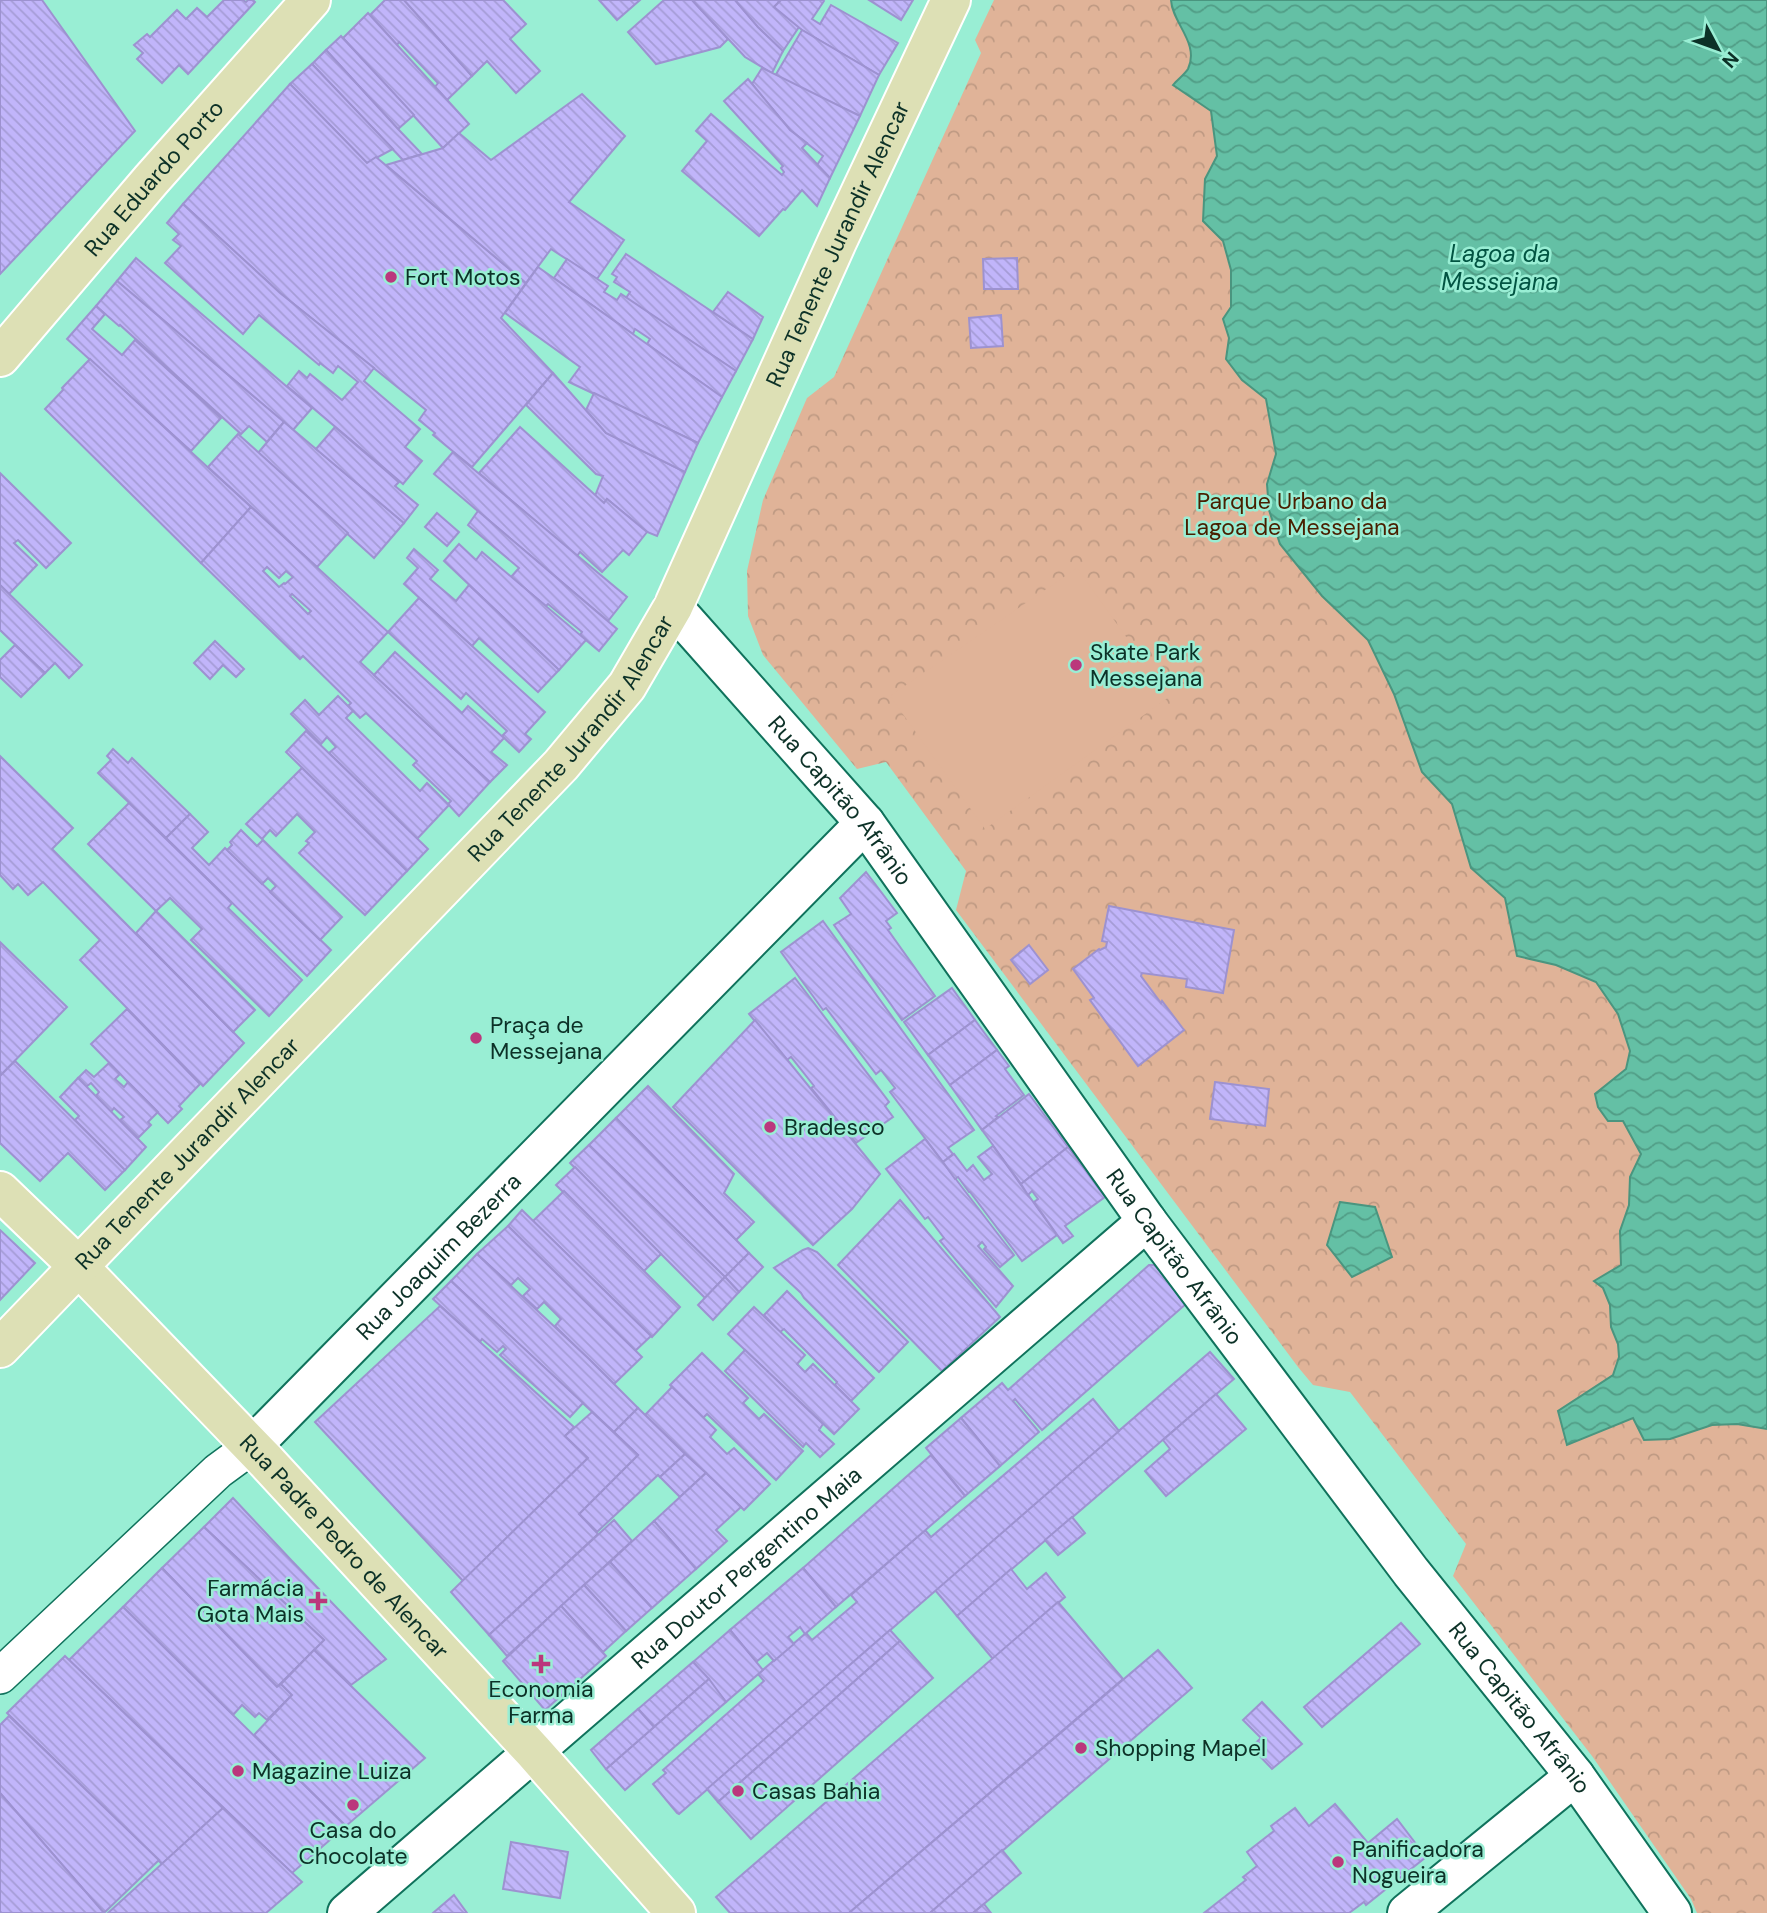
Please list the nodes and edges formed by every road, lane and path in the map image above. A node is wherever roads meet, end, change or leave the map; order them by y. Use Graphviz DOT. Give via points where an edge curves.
graph roads {
  1 [pos="311,0"];
  2 [pos="951,0"];
  3 [pos="0,357"];
  4 [pos="673,607"];
  5 [pos="865,823"];
  6 [pos="0,1191"];
  7 [pos="1147,1220"];
  8 [pos="78,1265"];
  9 [pos="0,1348"];
  10 [pos="252,1446"];
  11 [pos="0,1676"];
  12 [pos="533,1751"];
  13 [pos="1575,1776"];
  14 [pos="346,1913"];
  15 [pos="676,1913"];
  16 [pos="1407,1913"];
  17 [pos="1672,1913"];
  1 -- 3 [label="main road, Rua Eduardo Porto"];
  2 -- 4 [label="main road, Rua Tenente Jurandir Alencar"];
  4 -- 5 [label="street, Rua Capitão Afrânio"];
  4 -- 8 [label="main road, Rua Tenente Jurandir Alencar" via="627,686 561,765"];
  5 -- 7 [label="street, Rua Capitão Afrânio"];
  5 -- 10 [label="street, Rua Joaquim Bezerra"];
  6 -- 8 [label="main road, Rua Padre Pedro de Alencar"];
  7 -- 12 [label="street, Rua Doutor Pergentino Maia"];
  7 -- 13 [label="street, Rua Capitão Afrânio" via="1411,1573"];
  8 -- 9 [label="main road, Rua Tenente Jurandir Alencar"];
  8 -- 10 [label="main road, Rua Padre Pedro de Alencar"];
  10 -- 11 [label="street, Rua Joaquim Bezerra" via="218,1471"];
  10 -- 12 [label="main road, Rua Padre Pedro de Alencar"];
  12 -- 14 [label="street, Rua Doutor Pergentino Maia"];
  12 -- 15 [label="main road, Rua Padre Pedro de Alencar"];
  13 -- 16 [label="street"];
  13 -- 17 [label="street, Rua Capitão Afrânio"];
}
